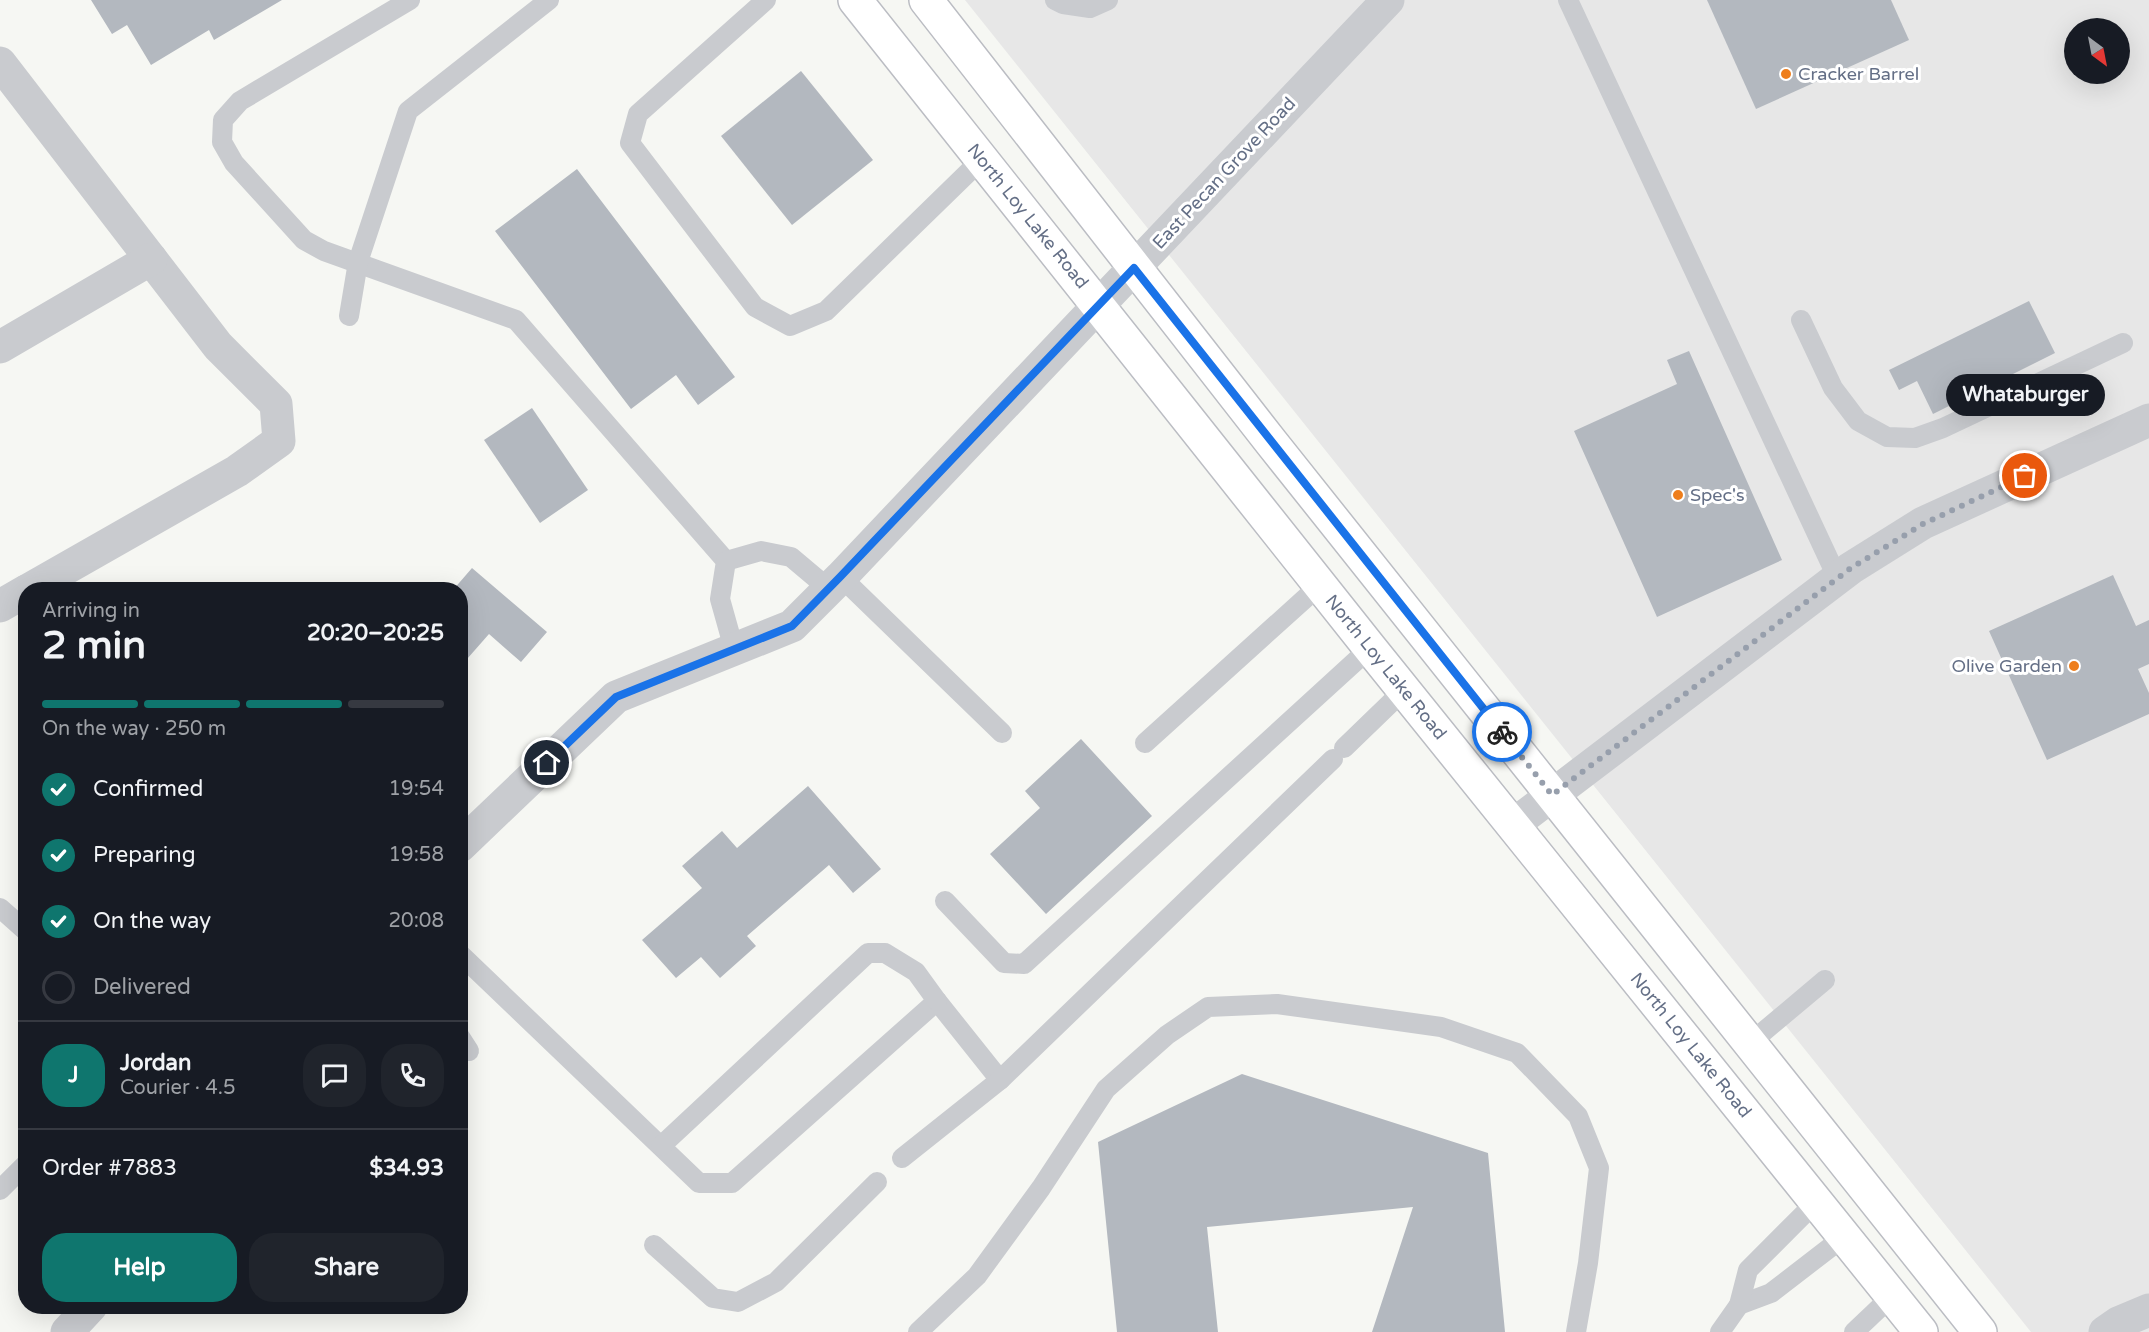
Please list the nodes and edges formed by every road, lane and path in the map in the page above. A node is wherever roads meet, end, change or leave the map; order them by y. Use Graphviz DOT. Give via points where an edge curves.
graph roads {
  1 [pos="410,0"];
  2 [pos="549,0"];
  3 [pos="766,0"];
  4 [pos="855,0"];
  5 [pos="926,0"];
  6 [pos="1055,0"];
  7 [pos="1108,0"];
  8 [pos="1388,0"];
  9 [pos="1568,0"];
  10 [pos="0,63"];
  11 [pos="982,159"];
  12 [pos="151,259"];
  13 [pos="358,262"];
  14 [pos="1134,268"];
  15 [pos="1099,306"];
  16 [pos="349,316"];
  17 [pos="1801,320"];
  18 [pos="2123,343"];
  19 [pos="0,347"];
  20 [pos="2149,420"];
  21 [pos="726,561"];
  22 [pos="1838,577"];
  23 [pos="41,582"];
  24 [pos="835,583"];
  25 [pos="1320,585"];
  26 [pos="18,595"];
  27 [pos="0,606"];
  28 [pos="1370,648"];
  29 [pos="734,649"];
  30 [pos="1404,690"];
  31 [pos="1002,733"];
  32 [pos="1145,742"];
  33 [pos="1552,795"];
  34 [pos="1513,825"];
  35 [pos="468,838"];
  36 [pos="945,901"];
  37 [pos="0,908"];
  38 [pos="18,924"];
  39 [pos="468,967"];
  40 [pos="1825,980"];
  41 [pos="937,1001"];
  42 [pos="1750,1043"];
  43 [pos="1000,1080"];
  44 [pos="661,1146"];
  45 [pos="902,1158"];
  46 [pos="18,1172"];
  47 [pos="878,1182"];
  48 [pos="0,1190"];
  49 [pos="1817,1202"];
  50 [pos="1845,1236"];
  51 [pos="654,1245"];
  52 [pos="1892,1296"];
  53 [pos="1739,1305"];
  54 [pos="2149,1310"];
  55 [pos="84,1314"];
  56 [pos="67,1332"];
  57 [pos="918,1332"];
  58 [pos="1576,1332"];
  59 [pos="1720,1332"];
  60 [pos="1854,1332"];
  61 [pos="1921,1332"];
  62 [pos="1980,1332"];
  63 [pos="2105,1332"];
  1 -- 13 [label="lane" via="240,100 223,120 222,142 234,163 304,240"];
  2 -- 13 [label="lane" via="408,111"];
  3 -- 11 [label="lane" via="638,114 630,143 755,307 790,327 826,310"];
  4 -- 11 [label="main road, North Loy Lake Road"];
  5 -- 14 [label="main road"];
  6 -- 7 [label="lane" via="1090,8"];
  8 -- 14 [label="street, East Pecan Grove Road"];
  9 -- 22 [label="lane"];
  10 -- 12 [label="street"];
  11 -- 15 [label="main road, North Loy Lake Road"];
  12 -- 19 [label="street"];
  12 -- 23 [label="street" via="218,346 276,404 279,441 237,471"];
  13 -- 16 [label="lane"];
  13 -- 21 [label="lane" via="516,320"];
  14 -- 15 [label="street, East Pecan Grove Road"];
  14 -- 33 [label="main road"];
  15 -- 24 [label="street, East Pecan Grove Road"];
  15 -- 25 [label="main road, North Loy Lake Road"];
  17 -- 18 [label="lane" via="1833,388 1857,421 1887,437 1915,438 1943,428"];
  20 -- 22 [label="street" via="1923,524"];
  21 -- 24 [label="lane" via="761,551 791,557"];
  21 -- 29 [label="lane" via="720,599"];
  22 -- 33 [label="street"];
  24 -- 29 [label="street, East Pecan Grove Road" via="792,626"];
  24 -- 31 [label="lane"];
  25 -- 28 [label="main road, North Loy Lake Road"];
  25 -- 32 [label="lane"];
  26 -- 27 [label="street"];
  28 -- 30 [label="main road, North Loy Lake Road"];
  28 -- 36 [label="lane" via="1024,964 1004,963"];
  29 -- 35 [label="street, East Pecan Grove Road" via="616,697"];
  30 -- 34 [label="main road, North Loy Lake Road"];
  30 -- 43 [label="lane"];
  33 -- 34 [label="street"];
  33 -- 42 [label="main road"];
  34 -- 49 [label="main road, North Loy Lake Road"];
  37 -- 38 [label="lane"];
  39 -- 44 [label="lane"];
  40 -- 42 [label="lane"];
  41 -- 43 [label="lane"];
  41 -- 44 [label="lane" via="732,1183 699,1183"];
  41 -- 44 [label="lane" via="916,972 885,953 868,953"];
  42 -- 62 [label="main road"];
  43 -- 45 [label="lane"];
  46 -- 48 [label="lane"];
  47 -- 51 [label="lane" via="776,1282 738,1302 713,1298"];
  49 -- 50 [label="main road, North Loy Lake Road"];
  49 -- 53 [label="lane" via="1748,1270"];
  50 -- 52 [label="main road, North Loy Lake Road"];
  50 -- 53 [label="lane" via="1771,1293"];
  52 -- 60 [label="lane"];
  52 -- 61 [label="main road, North Loy Lake Road"];
  53 -- 59 [label="lane"];
  54 -- 63 [label="street"];
  55 -- 56 [label="street"];
  57 -- 58 [label="lane" via="977,1276 1106,1089 1167,1035 1208,1007 1277,1004 1441,1027 1517,1053 1578,1116 1599,1168"];
}
